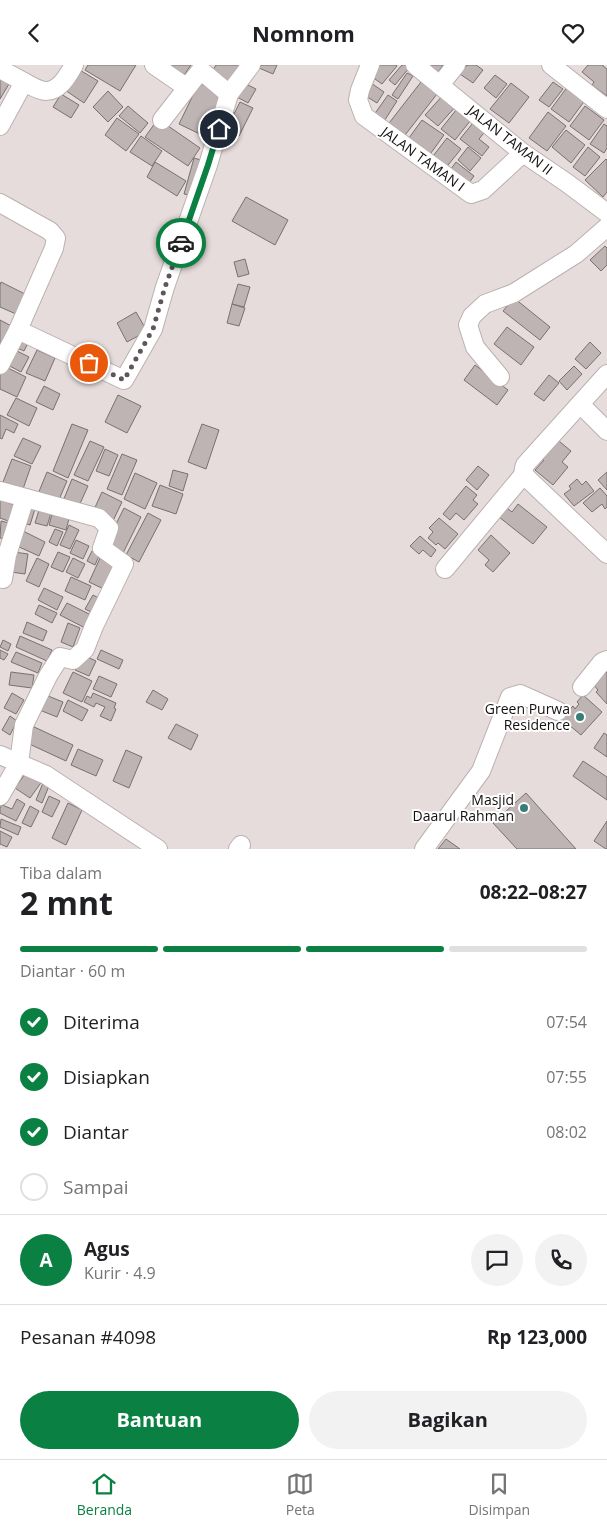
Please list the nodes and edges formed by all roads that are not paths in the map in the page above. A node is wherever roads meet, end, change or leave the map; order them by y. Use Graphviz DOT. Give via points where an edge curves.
graph roads {
  1 [pos="74,65"];
  2 [pos="154,65"];
  3 [pos="251,65"];
  4 [pos="370,65"];
  5 [pos="415,65"];
  6 [pos="456,65"];
  7 [pos="551,65"];
  8 [pos="0,69"];
  9 [pos="24,83"];
  10 [pos="440,85"];
  11 [pos="186,87"];
  12 [pos="229,94"];
  13 [pos="607,109"];
  14 [pos="162,120"];
  15 [pos="0,127"];
  16 [pos="523,153"];
  17 [pos="0,203"];
  18 [pos="607,213"];
  19 [pos="607,227"];
  20 [pos="18,330"];
  21 [pos="0,365"];
  22 [pos="607,374"];
  23 [pos="500,377"];
  24 [pos="580,404"];
  25 [pos="607,431"];
  26 [pos="524,469"];
  27 [pos="0,491"];
  28 [pos="25,498"];
  29 [pos="607,554"];
  30 [pos="445,569"];
  31 [pos="3,579"];
  32 [pos="607,660"];
  33 [pos="582,687"];
  34 [pos="558,711"];
  35 [pos="0,755"];
  36 [pos="19,763"];
  37 [pos="0,797"];
  38 [pos="158,849"];
  39 [pos="424,849"];
  1 -- 9 [label="street" via="56,89 45,91"];
  2 -- 11 [label="street"];
  3 -- 12 [label="street"];
  4 -- 16 [label="street, JALAN TAMAN I" via="358,100 364,116 471,194 483,191"];
  5 -- 10 [label="street, JALAN TAMAN II"];
  6 -- 10 [label="street"];
  7 -- 13 [label="street"];
  8 -- 9 [label="street"];
  9 -- 15 [label="street"];
  10 -- 16 [label="street, JALAN TAMAN II"];
  11 -- 12 [label="street" via="200,71"];
  11 -- 14 [label="street"];
  12 -- 20 [label="street" via="153,329 124,380"];
  16 -- 18 [label="street, JALAN TAMAN II"];
  17 -- 20 [label="street" via="50,231 56,238"];
  19 -- 23 [label="street" via="576,254 514,293 485,304 472,316 468,325 475,347"];
  20 -- 21 [label="street"];
  22 -- 24 [label="street"];
  24 -- 25 [label="street"];
  24 -- 26 [label="street"];
  26 -- 29 [label="street"];
  26 -- 30 [label="street"];
  27 -- 28 [label="street"];
  28 -- 31 [label="street"];
  28 -- 36 [label="street" via="99,518 109,528 102,548 124,564 85,649 73,660 60,657 48,676 24,725"];
  32 -- 33 [label="street"];
  34 -- 39 [label="street" via="520,694 510,697 481,771"];
  35 -- 36 [label="street"];
  36 -- 37 [label="street"];
  36 -- 38 [label="street" via="46,775"];
}
